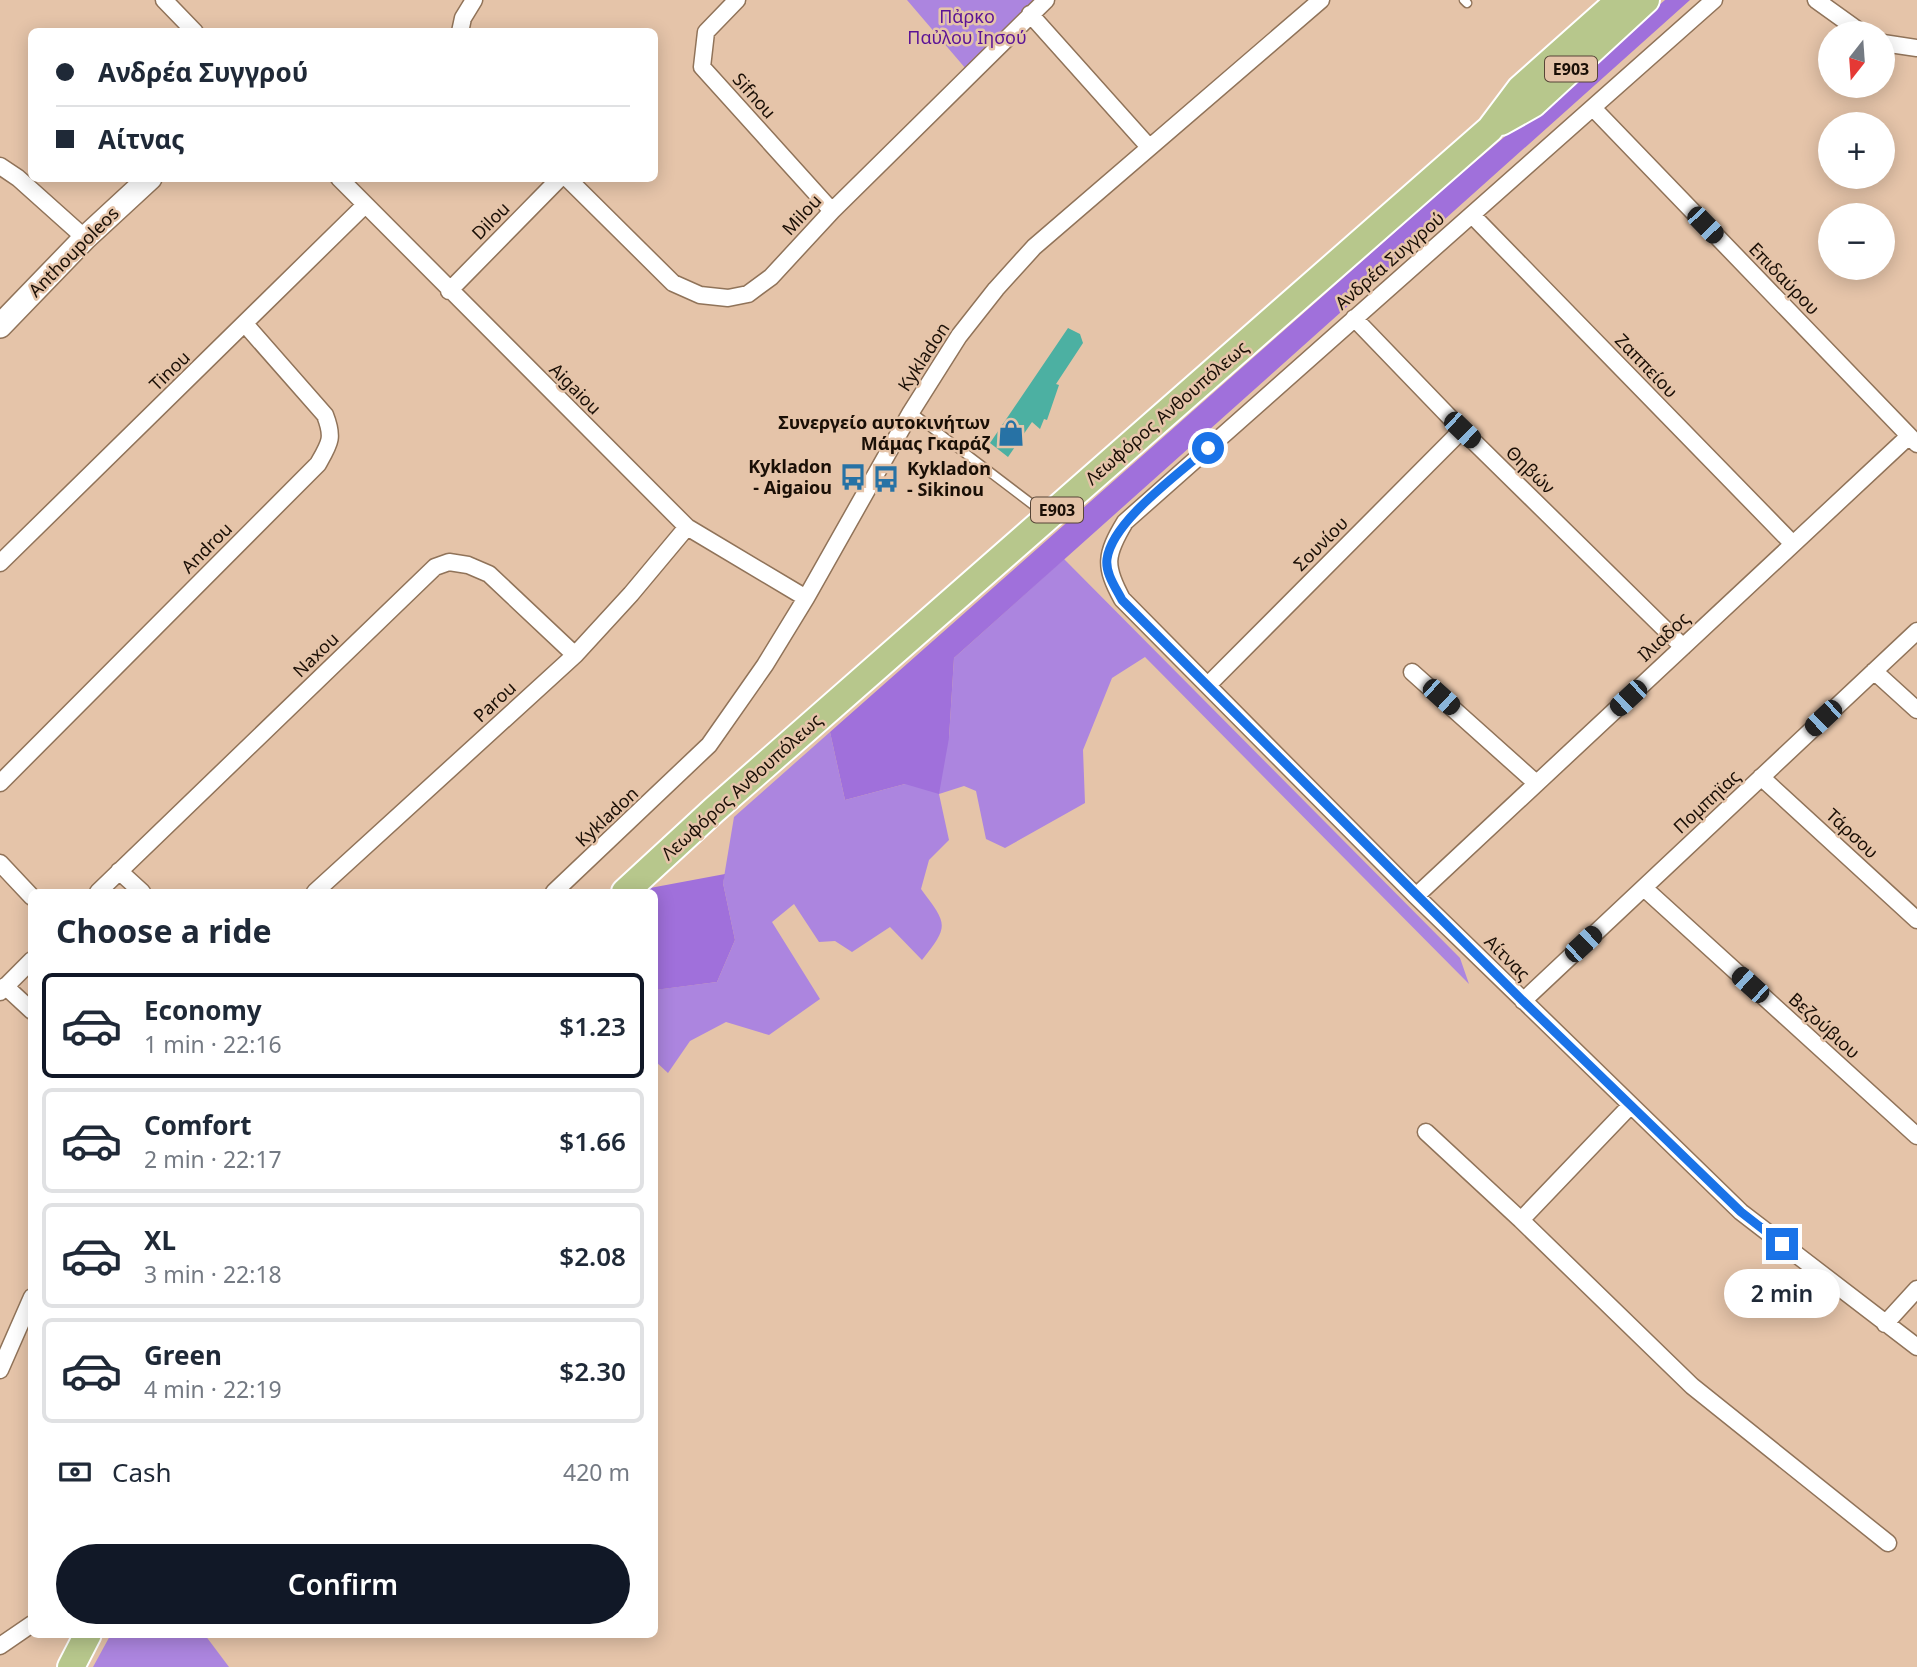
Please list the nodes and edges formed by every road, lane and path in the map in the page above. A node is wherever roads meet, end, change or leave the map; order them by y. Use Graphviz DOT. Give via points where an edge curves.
graph roads {
  1 [pos="164,0"];
  2 [pos="474,0"];
  3 [pos="737,0"];
  4 [pos="1046,0"];
  5 [pos="1321,0"];
  6 [pos="1619,0"];
  7 [pos="1646,0"];
  8 [pos="1714,0"];
  9 [pos="1816,0"];
  10 [pos="1030,14"];
  11 [pos="1845,21"];
  12 [pos="191,28"];
  13 [pos="461,28"];
  14 [pos="1895,45"];
  15 [pos="1917,48"];
  16 [pos="1594,109"];
  17 [pos="1490,129"];
  18 [pos="1149,147"];
  19 [pos="0,166"];
  20 [pos="146,182"];
  21 [pos="343,182"];
  22 [pos="556,182"];
  23 [pos="570,182"];
  24 [pos="365,205"];
  25 [pos="832,211"];
  26 [pos="1472,215"];
  27 [pos="85,239"];
  28 [pos="449,291"];
  29 [pos="1354,318"];
  30 [pos="245,324"];
  31 [pos="0,326"];
  32 [pos="911,412"];
  33 [pos="1462,430"];
  34 [pos="1913,440"];
  35 [pos="1049,517"];
  36 [pos="687,527"];
  37 [pos="1793,544"];
  38 [pos="1107,561"];
  39 [pos="0,563"];
  40 [pos="806,598"];
  41 [pos="1917,631"];
  42 [pos="1683,647"];
  43 [pos="575,655"];
  44 [pos="1874,671"];
  45 [pos="1412,672"];
  46 [pos="1208,685"];
  47 [pos="1917,710"];
  48 [pos="1760,777"];
  49 [pos="0,783"];
  50 [pos="1536,783"];
  51 [pos="0,863"];
  52 [pos="119,871"];
  53 [pos="1644,888"];
  54 [pos="101,889"];
  55 [pos="139,889"];
  56 [pos="318,889"];
  57 [pos="557,889"];
  58 [pos="628,889"];
  59 [pos="28,893"];
  60 [pos="1416,896"];
  61 [pos="1917,920"];
  62 [pos="28,964"];
  63 [pos="3,989"];
  64 [pos="1523,1001"];
  65 [pos="28,1008"];
  66 [pos="1630,1105"];
  67 [pos="1426,1132"];
  68 [pos="1917,1136"];
  69 [pos="1521,1220"];
  70 [pos="1917,1289"];
  71 [pos="28,1306"];
  72 [pos="1885,1324"];
  73 [pos="1917,1347"];
  74 [pos="0,1370"];
  75 [pos="1888,1543"];
  76 [pos="28,1627"];
  77 [pos="86,1638"];
  78 [pos="93,1638"];
  79 [pos="0,1646"];
  80 [pos="71,1667"];
  81 [pos="82,1667"];
  1 -- 12 [label="street"];
  2 -- 13 [label="street"];
  3 -- 25 [label="street, Sifnou" via="706,32 702,67"];
  4 -- 10 [label="street, Milou"];
  5 -- 18 [label="street, Kykladon"];
  6 -- 17 [label="main road, Λεωφόρος Ανθουπόλεως / E903" via="1520,89"];
  7 -- 17 [label="main road, Λεωφόρος Ανθουπόλεως / E903" via="1533,104"];
  8 -- 16 [label="street, Ανδρέα Συγγρού"];
  9 -- 11 [label="street"];
  10 -- 18 [label="street"];
  10 -- 25 [label="street, Milou"];
  14 -- 15 [label="street"];
  16 -- 26 [label="street, Ανδρέα Συγγρού"];
  16 -- 34 [label="street, Επιδαύρου"];
  17 -- 35 [label="main road, Λεωφόρος Ανθουπόλεως / E903"];
  18 -- 32 [label="street, Kykladon" via="1034,247 996,289 959,336"];
  19 -- 27 [label="street"];
  20 -- 27 [label="street, Anthoupoleos"];
  21 -- 24 [label="street, Aigaiou"];
  22 -- 28 [label="street, Dilou"];
  23 -- 25 [label="street, Milou" via="673,283 701,295 728,298 748,294 771,277"];
  24 -- 28 [label="street, Aigaiou"];
  24 -- 30 [label="street, Tinou"];
  26 -- 29 [label="street, Ανδρέα Συγγρού"];
  26 -- 37 [label="street, Ζαππείου"];
  27 -- 31 [label="street, Anthoupoleos"];
  28 -- 36 [label="street, Aigaiou"];
  29 -- 33 [label="street, Θηβών"];
  29 -- 38 [label="street, Ανδρέα Συγγρού" via="1125,522"];
  30 -- 39 [label="street, Tinou"];
  30 -- 49 [label="street, Androu" via="325,415 332,433 329,446 318,464"];
  32 -- 35 [label="lane"];
  32 -- 40 [label="street, Kykladon"];
  33 -- 42 [label="street, Θηβών"];
  33 -- 46 [label="street, Σουνίου"];
  34 -- 37 [label="street, Ιλιαδος"];
  35 -- 58 [label="main road, Λεωφόρος Ανθουπόλεως / E903"];
  36 -- 40 [label="street, Aigaiou"];
  36 -- 43 [label="street, Parou"];
  37 -- 42 [label="street, Ιλιαδος"];
  38 -- 46 [label="street, Αίτνας" via="1122,600"];
  40 -- 57 [label="street, Kykladon" via="709,744"];
  41 -- 44 [label="street, Πομπηϊας"];
  42 -- 50 [label="street, Ιλιαδος"];
  43 -- 52 [label="street, Naxou" via="489,574 449,562 435,567"];
  43 -- 56 [label="street, Parou"];
  44 -- 47 [label="street"];
  44 -- 48 [label="street, Πομπηϊας"];
  45 -- 50 [label="street"];
  46 -- 60 [label="street, Αίτνας"];
  48 -- 53 [label="street, Πομπηϊας"];
  48 -- 61 [label="street, Τάρσου"];
  50 -- 60 [label="street, Ιλιαδος"];
  51 -- 59 [label="street"];
  52 -- 54 [label="street, Naxou"];
  52 -- 55 [label="street"];
  53 -- 64 [label="street, Πομπηϊας"];
  53 -- 68 [label="street, Βεζούβιου"];
  60 -- 64 [label="street, Αίτνας"];
  62 -- 63 [label="street"];
  63 -- 65 [label="street"];
  64 -- 66 [label="street, Αίτνας"];
  66 -- 69 [label="street"];
  66 -- 72 [label="street, Αίτνας" via="1741,1212"];
  67 -- 69 [label="street"];
  69 -- 75 [label="street" via="1692,1386"];
  70 -- 72 [label="street"];
  71 -- 74 [label="street"];
  72 -- 73 [label="street, Αίτνας"];
  76 -- 79 [label="street"];
  77 -- 80 [label="main road"];
  78 -- 81 [label="main road"];
}
